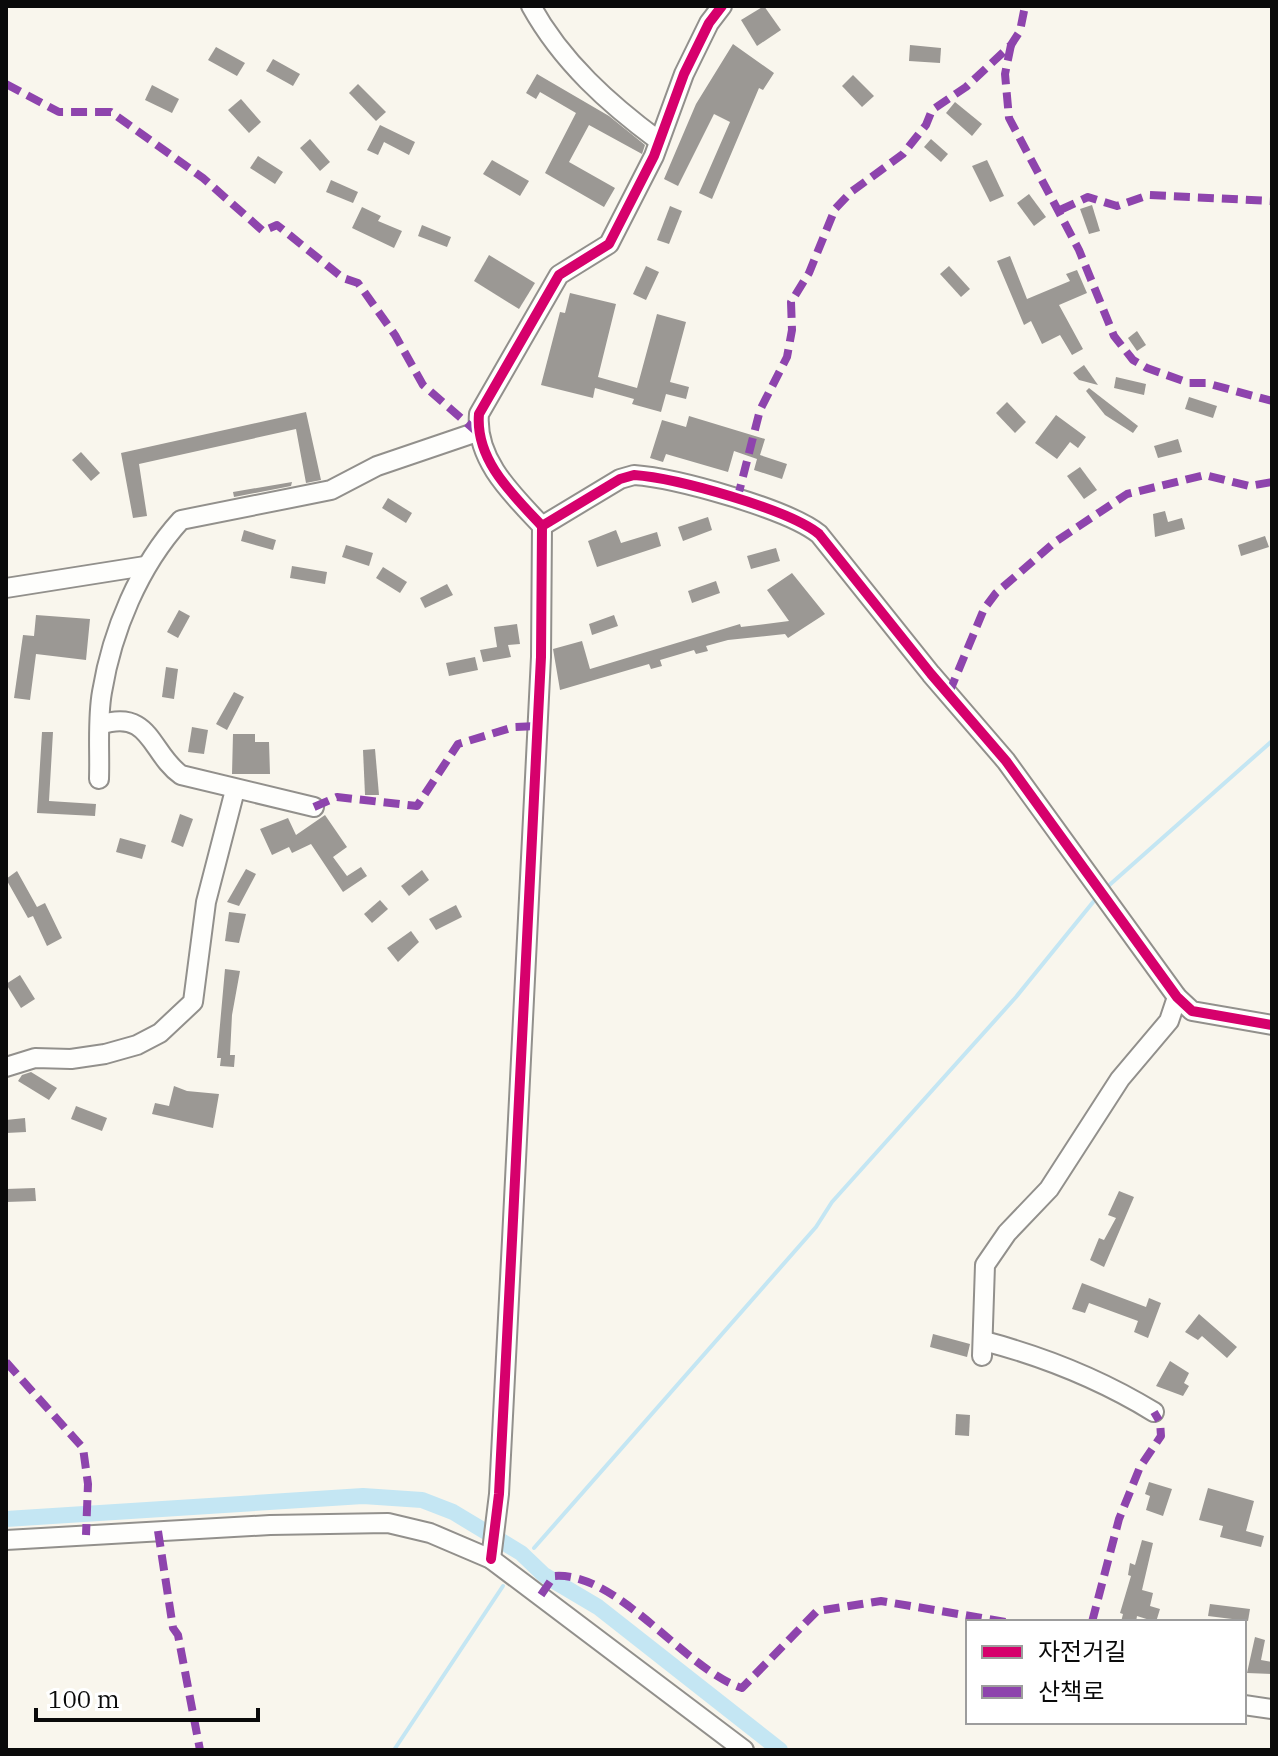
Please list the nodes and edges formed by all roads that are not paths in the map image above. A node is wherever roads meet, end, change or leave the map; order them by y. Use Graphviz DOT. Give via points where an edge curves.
graph roads {
  1 [pos="531,6"];
  2 [pos="722,6"];
  3 [pos="659,141"];
  4 [pos="477,432"];
  5 [pos="542,526"];
  6 [pos="145,566"];
  7 [pos="6,588"];
  8 [pos="100,725"];
  9 [pos="99,779"];
  10 [pos="235,790"];
  11 [pos="314,807"];
  12 [pos="1177,997"];
  13 [pos="1272,1025"];
  14 [pos="6,1067"];
  15 [pos="1154,1412"];
  16 [pos="6,1540"];
  17 [pos="492,1554"];
  18 [pos="1246,1705"];
  19 [pos="1272,1709"];
  20 [pos="744,1750"];
  1 -- 3 [label="street" via="566,58"];
  2 -- 3 [label="street" via="684,74"];
  3 -- 4 [label="street" via="609,244 559,275 531,319 479,414"];
  4 -- 5 [label="street" via="500,478"];
  4 -- 6 [label="street" via="377,466 331,490 181,520"];
  5 -- 12 [label="street" via="634,475 762,507 808,525 1006,761"];
  5 -- 17 [label="street" via="541,657"];
  6 -- 7 [label="street"];
  6 -- 8 [label="street" via="109,661"];
  8 -- 9 [label="street"];
  8 -- 10 [label="street" via="133,724 181,775"];
  10 -- 11 [label="street"];
  10 -- 14 [label="street" via="206,902 193,1002 160,1033 137,1045 105,1054 35,1058"];
  12 -- 13 [label="street" via="1192,1011"];
  12 -- 15 [label="street" via="1169,1021 1120,1079 1055,1181 994,1250 983,1280 983,1348 1065,1366"];
  16 -- 17 [label="street" via="388,1523"];
  17 -- 20 [label="street"];
  18 -- 19 [label="street"];
}
